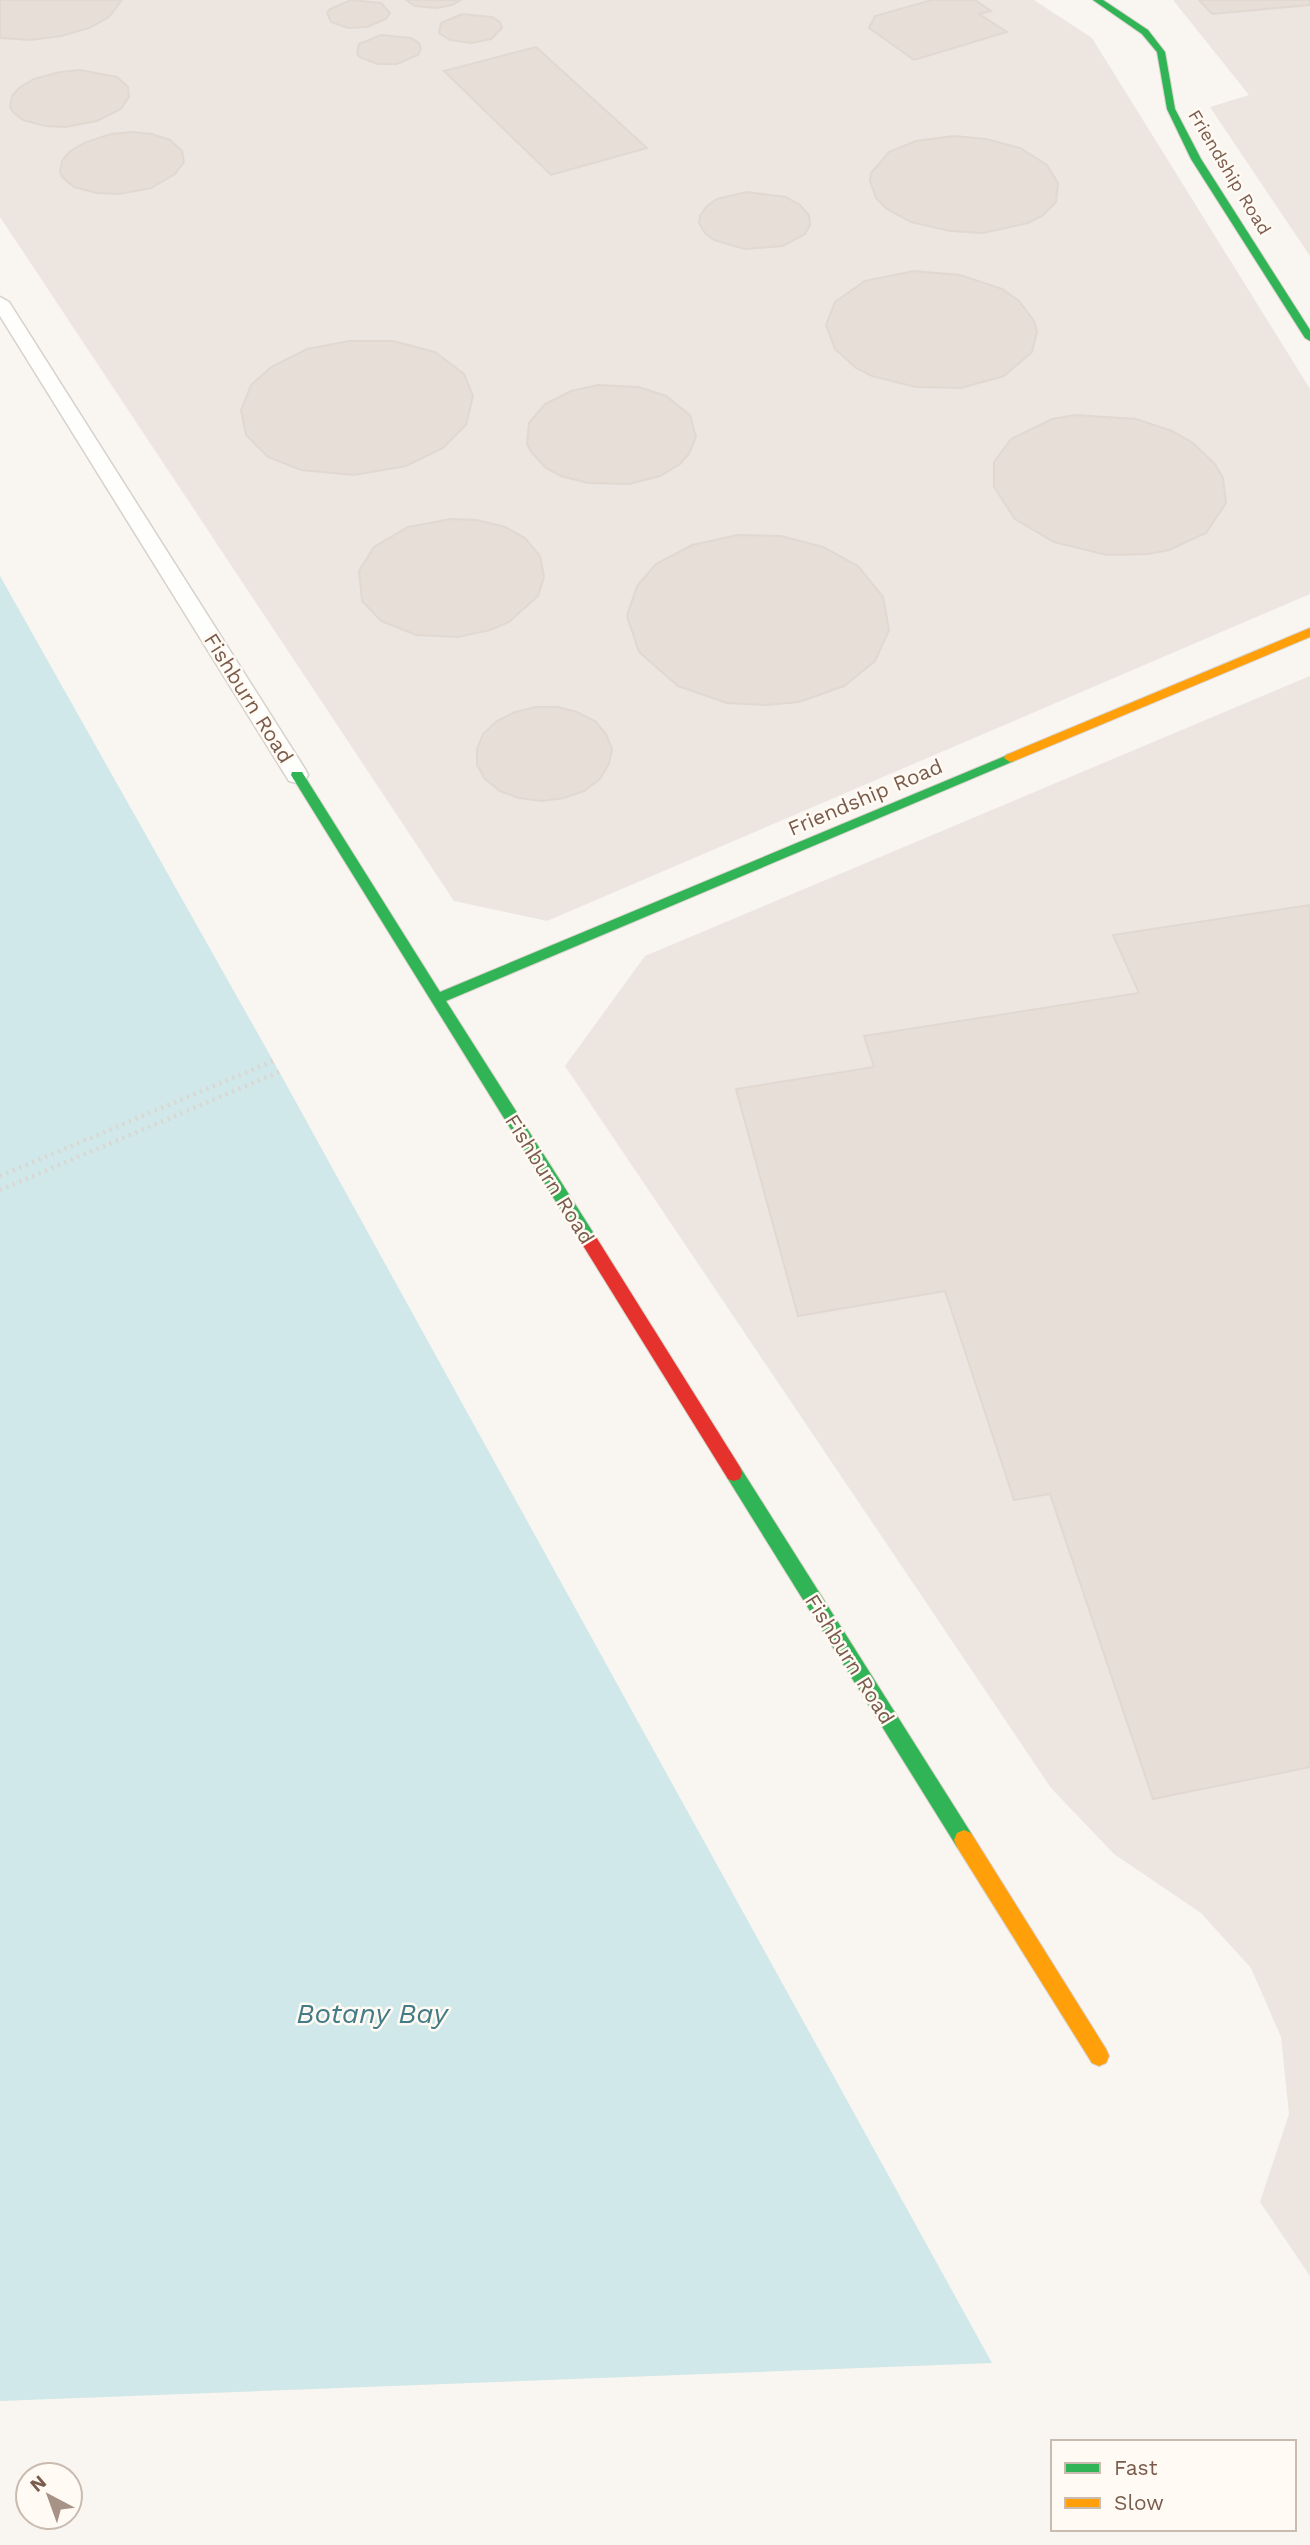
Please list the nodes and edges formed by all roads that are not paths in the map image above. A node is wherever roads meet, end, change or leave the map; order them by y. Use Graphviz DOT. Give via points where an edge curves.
graph roads {
  1 [pos="1097,0"];
  2 [pos="0,302"];
  3 [pos="1310,338"];
  4 [pos="1310,632"];
  5 [pos="297,775"];
  6 [pos="437,999"];
  7 [pos="1099,2056"];
  1 -- 3 [label="street, Friendship Road" via="1145,32 1161,52 1171,108 1196,159"];
  2 -- 5 [label="lane, Fishburn Road"];
  4 -- 6 [label="street, Friendship Road"];
  5 -- 6 [label="street, Fishburn Road"];
  6 -- 7 [label="street, Fishburn Road"];
}
